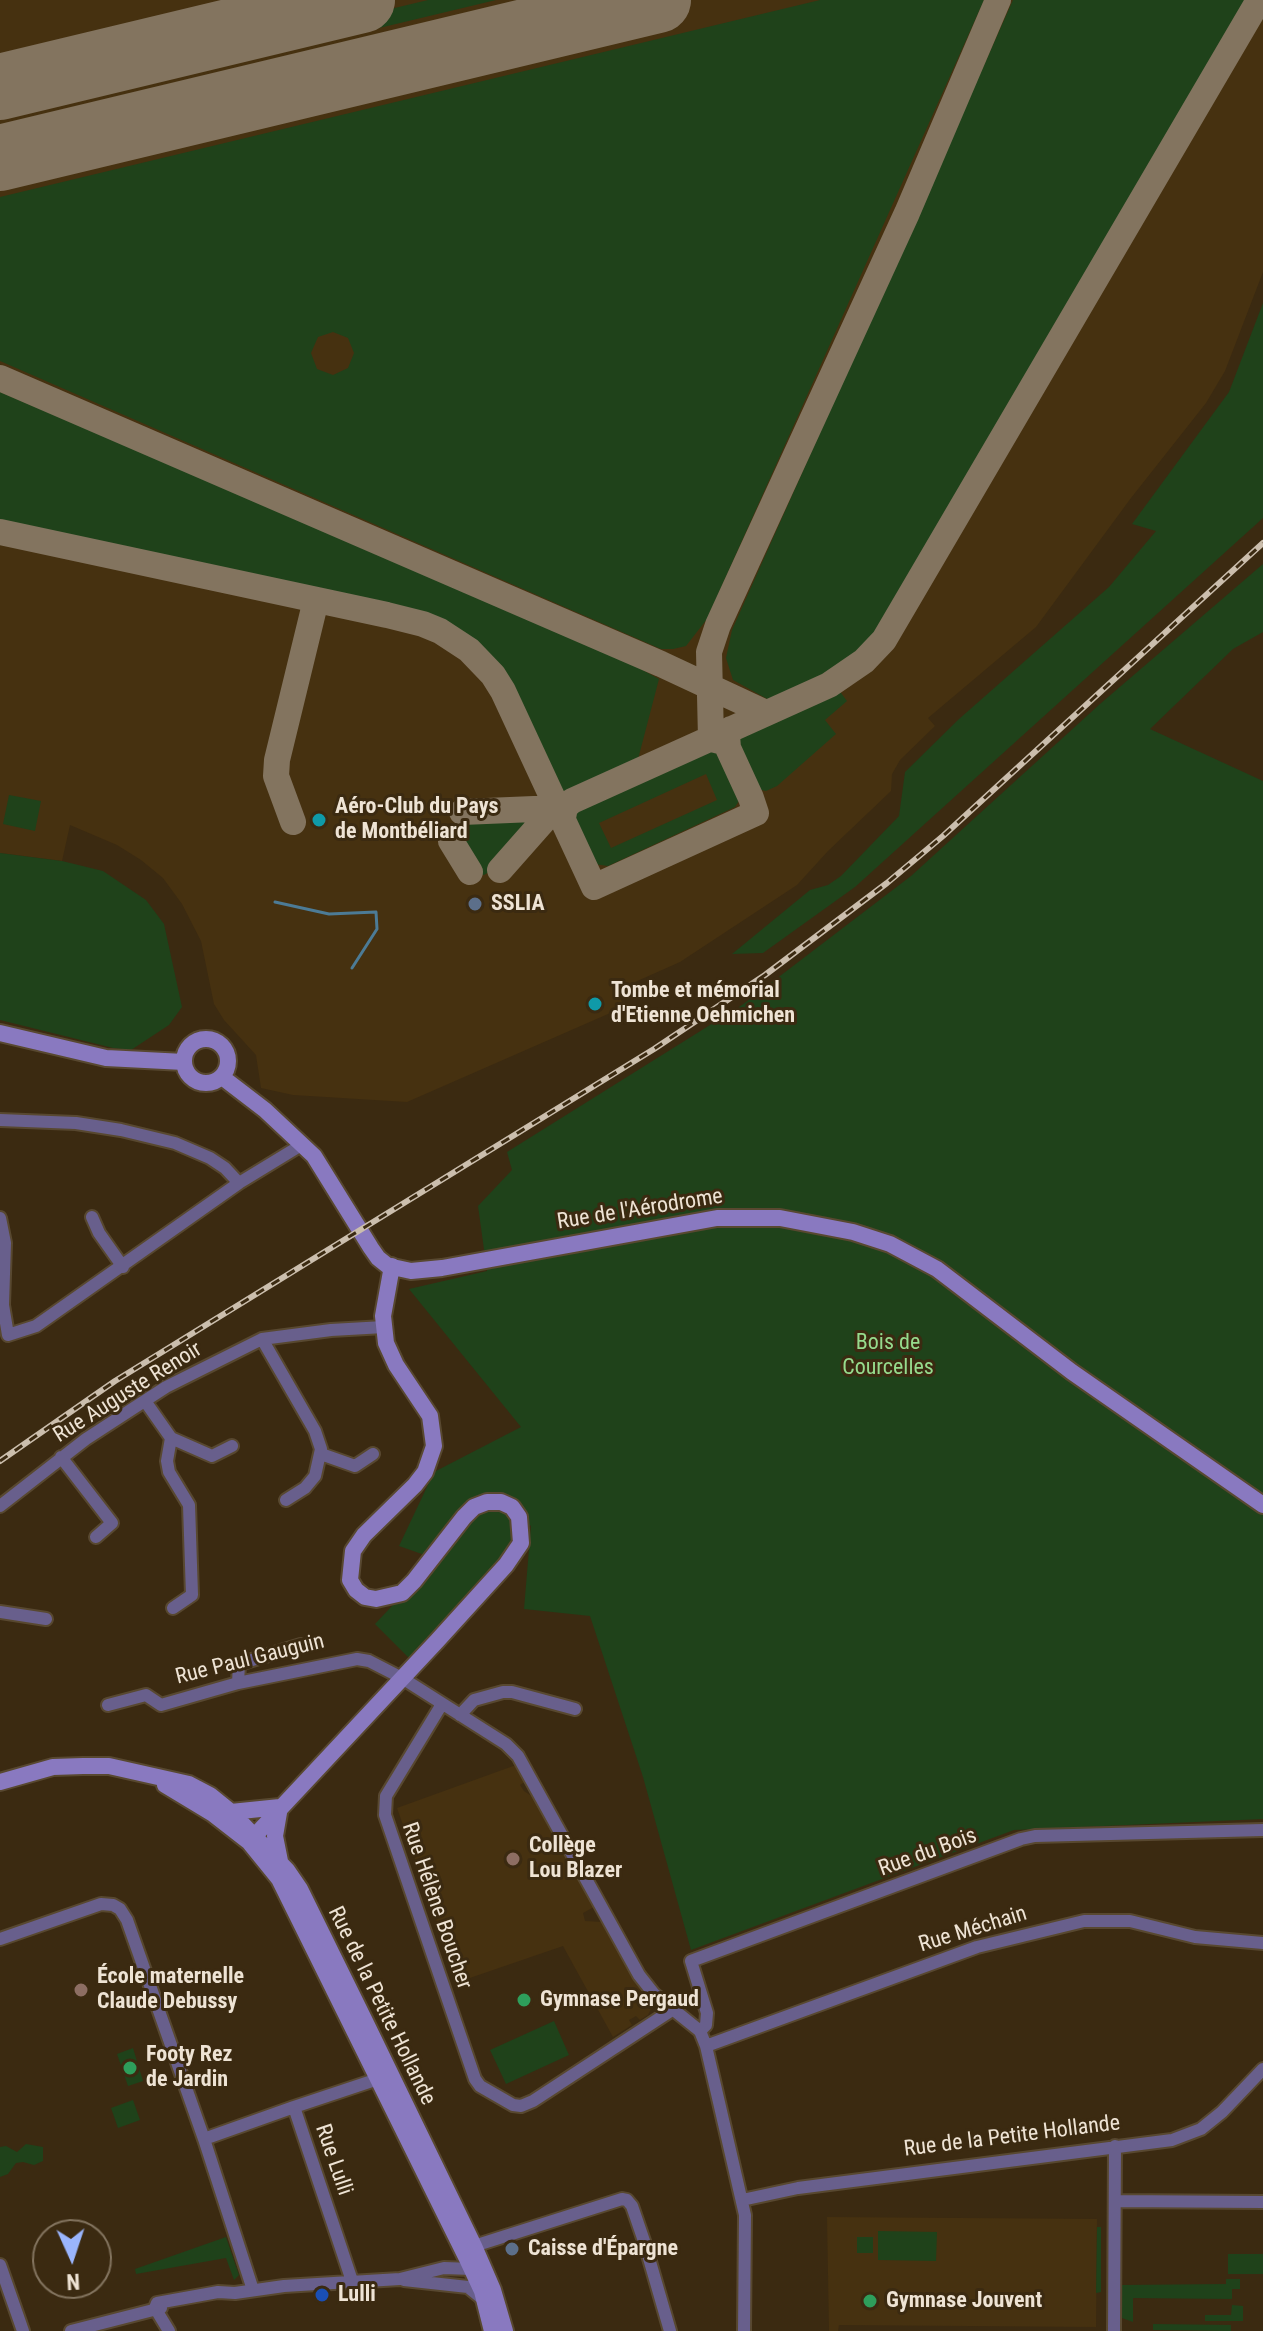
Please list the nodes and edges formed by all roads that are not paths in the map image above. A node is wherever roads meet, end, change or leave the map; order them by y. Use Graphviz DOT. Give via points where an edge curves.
graph roads {
  1 [pos="0,1033"];
  2 [pos="184,1062"];
  3 [pos="222,1077"];
  4 [pos="0,1120"];
  5 [pos="303,1144"];
  6 [pos="239,1183"];
  7 [pos="92,1217"];
  8 [pos="0,1218"];
  9 [pos="392,1266"];
  10 [pos="123,1267"];
  11 [pos="384,1327"];
  12 [pos="262,1339"];
  13 [pos="145,1401"];
  14 [pos="171,1438"];
  15 [pos="232,1446"];
  16 [pos="321,1454"];
  17 [pos="373,1454"];
  18 [pos="61,1457"];
  19 [pos="286,1500"];
  20 [pos="1263,1505"];
  21 [pos="0,1506"];
  22 [pos="96,1537"];
  23 [pos="173,1608"];
  24 [pos="0,1612"];
  25 [pos="46,1619"];
  26 [pos="301,1645"];
  27 [pos="402,1678"];
  28 [pos="238,1683"];
  29 [pos="442,1704"];
  30 [pos="108,1705"];
  31 [pos="575,1709"];
  32 [pos="460,1715"];
  33 [pos="139,1772"];
  34 [pos="0,1782"];
  35 [pos="280,1807"];
  36 [pos="231,1812"];
  37 [pos="1263,1830"];
  38 [pos="252,1838"];
  39 [pos="280,1862"];
  40 [pos="0,1939"];
  41 [pos="1263,1943"];
  42 [pos="672,2010"];
  43 [pos="700,2031"];
  44 [pos="706,2046"];
  45 [pos="1263,2069"];
  46 [pos="378,2079"];
  47 [pos="294,2107"];
  48 [pos="202,2135"];
  49 [pos="1115,2146"];
  50 [pos="742,2200"];
  51 [pos="1115,2201"];
  52 [pos="1263,2202"];
  53 [pos="456,2239"];
  54 [pos="474,2246"];
  55 [pos="0,2265"];
  56 [pos="477,2267"];
  57 [pos="444,2268"];
  58 [pos="400,2279"];
  59 [pos="352,2281"];
  60 [pos="453,2284"];
  61 [pos="253,2290"];
  62 [pos="485,2300"];
  63 [pos="155,2308"];
  64 [pos="94,2328"];
  65 [pos="23,2331"];
  66 [pos="71,2331"];
  67 [pos="169,2331"];
  68 [pos="492,2331"];
  69 [pos="505,2331"];
  70 [pos="670,2331"];
  71 [pos="744,2331"];
  72 [pos="1114,2331"];
  1 -- 2 [label="street" via="106,1058"];
  2 -- 3 [label="street" via="189,1076 201,1083"];
  2 -- 3 [label="street" via="193,1043 214,1040 228,1059"];
  3 -- 5 [label="street"];
  4 -- 6 [label="street" via="76,1123 175,1143 210,1158"];
  5 -- 6 [label="street"];
  5 -- 9 [label="street" via="378,1258"];
  6 -- 10 [label="street"];
  7 -- 10 [label="street"];
  8 -- 10 [label="street" via="8,1335 36,1326"];
  9 -- 11 [label="street"];
  9 -- 20 [label="street, Rue de l'Aérodrome" via="411,1271 442,1268 717,1218 780,1218 853,1232 937,1269 1072,1372"];
  11 -- 12 [label="street, Rue Auguste Renoir"];
  11 -- 27 [label="street" via="390,1354 430,1416 434,1446 415,1485 353,1551 350,1580 356,1590 376,1599 402,1593 474,1507 501,1502 512,1507 522,1530 521,1543 506,1565"];
  12 -- 13 [label="street, Rue Auguste Renoir"];
  12 -- 16 [label="street" via="315,1431"];
  13 -- 14 [label="street"];
  13 -- 18 [label="street, Rue Auguste Renoir"];
  14 -- 15 [label="street" via="212,1456"];
  14 -- 23 [label="street" via="169,1472 189,1505 192,1595"];
  16 -- 17 [label="street" via="355,1466"];
  16 -- 19 [label="street" via="315,1476"];
  18 -- 21 [label="street, Rue Auguste Renoir"];
  18 -- 22 [label="street" via="112,1523"];
  24 -- 25 [label="street"];
  26 -- 28 [label="street" via="239,1664"];
  27 -- 28 [label="street, Rue Paul Gauguin" via="357,1659"];
  27 -- 29 [label="street"];
  27 -- 35 [label="street"];
  28 -- 30 [label="street, Rue Paul Gauguin" via="161,1705 146,1695"];
  29 -- 32 [label="street"];
  29 -- 42 [label="street, Rue Hélène Boucher" via="386,1796 386,1825 480,2086 521,2106"];
  31 -- 32 [label="street" via="503,1692 474,1700"];
  32 -- 42 [label="street" via="518,1756 639,1975"];
  33 -- 34 [label="street, Rue de la Petite Hollande" via="109,1766 53,1767"];
  33 -- 36 [label="street, Rue de la Petite Hollande" via="189,1784"];
  33 -- 38 [label="street, Rue de la Petite Hollande" via="185,1794"];
  35 -- 36 [label="street"];
  35 -- 38 [label="street"];
  35 -- 39 [label="street" via="275,1836"];
  36 -- 38 [label="street, Rue de la Petite Hollande"];
  37 -- 43 [label="street, Rue du Bois" via="1021,1839 691,1961 707,2013"];
  38 -- 39 [label="street, Rue de la Petite Hollande"];
  38 -- 46 [label="street, Rue de la Petite Hollande" via="279,1879"];
  39 -- 54 [label="street, Rue de la Petite Hollande" via="300,1889"];
  40 -- 48 [label="street" via="101,1904 120,1909"];
  41 -- 44 [label="street, Rue Méchain" via="1195,1937 1130,1921 1084,1921 977,1947"];
  42 -- 43 [label="street"];
  43 -- 44 [label="street"];
  44 -- 50 [label="street"];
  45 -- 49 [label="street, Rue de la Petite Hollande" via="1201,2129 1172,2140"];
  46 -- 47 [label="street"];
  46 -- 53 [label="street, Rue de la Petite Hollande"];
  47 -- 48 [label="street, Rue Lulli"];
  47 -- 59 [label="street, Rue Lulli"];
  48 -- 61 [label="street"];
  49 -- 50 [label="street, Rue de la Petite Hollande"];
  49 -- 51 [label="street"];
  50 -- 71 [label="street"];
  51 -- 52 [label="street"];
  51 -- 72 [label="street"];
  53 -- 56 [label="street, Rue de la Petite Hollande"];
  53 -- 57 [label="street"];
  54 -- 56 [label="street, Rue de la Petite Hollande"];
  54 -- 70 [label="street" via="627,2200"];
  55 -- 65 [label="street"];
  56 -- 57 [label="street"];
  56 -- 60 [label="street"];
  56 -- 62 [label="street, Rue de la Petite Hollande"];
  56 -- 69 [label="street, Rue de la Petite Hollande"];
  57 -- 58 [label="street"];
  58 -- 59 [label="street"];
  58 -- 60 [label="street"];
  59 -- 61 [label="street"];
  60 -- 62 [label="street" via="468,2287"];
  61 -- 63 [label="street"];
  62 -- 68 [label="street, Rue de la Petite Hollande"];
  63 -- 64 [label="street"];
  63 -- 67 [label="street"];
  64 -- 66 [label="street"];
}
